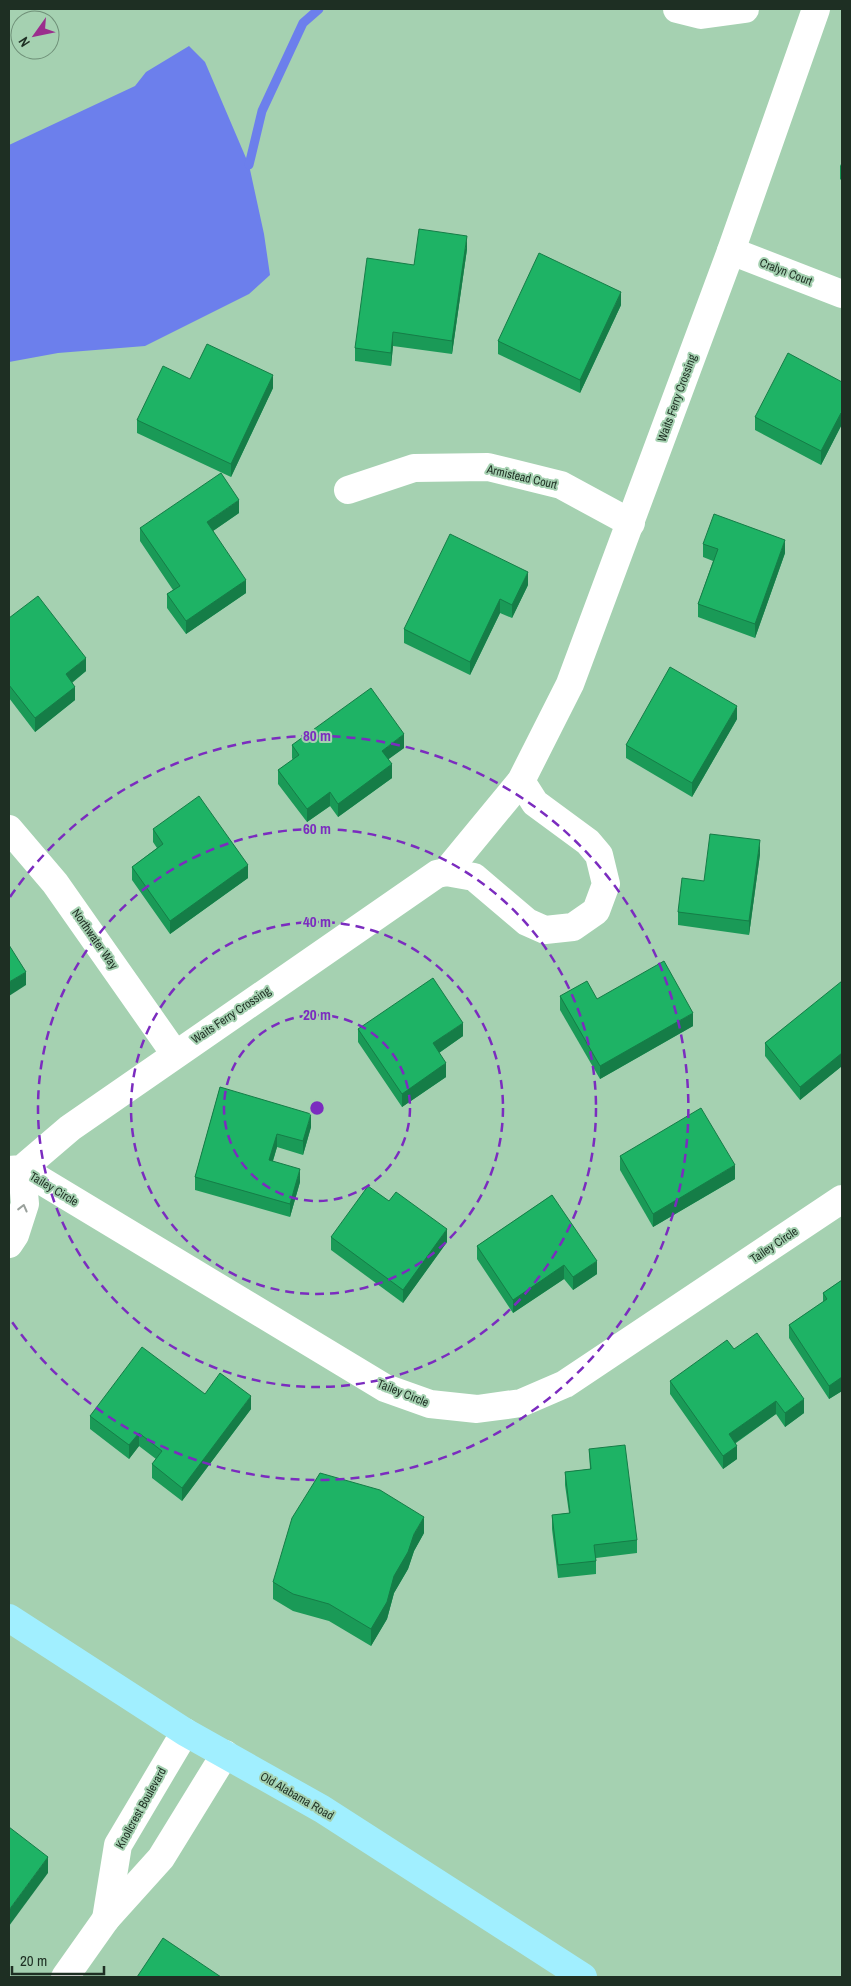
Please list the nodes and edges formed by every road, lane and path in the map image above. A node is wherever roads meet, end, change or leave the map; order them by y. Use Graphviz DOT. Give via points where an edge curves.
graph roads {
  1 [pos="677,9"];
  2 [pos="745,9"];
  3 [pos="814,9"];
  4 [pos="731,251"];
  5 [pos="842,294"];
  6 [pos="348,490"];
  7 [pos="631,523"];
  8 [pos="521,781"];
  9 [pos="9,829"];
  10 [pos="446,872"];
  11 [pos="175,1054"];
  12 [pos="16,1170"];
  13 [pos="842,1199"];
  14 [pos="9,1244"];
  15 [pos="9,1618"];
  16 [pos="185,1732"];
  17 [pos="224,1754"];
  18 [pos="106,1920"];
  19 [pos="65,1977"];
  20 [pos="583,1977"];
  1 -- 2 [label="street" via="701,15"];
  3 -- 4 [label="street, Waits Ferry Crossing"];
  4 -- 5 [label="street, Cralyn Court"];
  4 -- 7 [label="street, Waits Ferry Crossing"];
  6 -- 7 [label="street, Armistead Court" via="414,468 488,467 561,485"];
  7 -- 8 [label="street, Waits Ferry Crossing" via="570,684"];
  8 -- 10 [label="street, Waits Ferry Crossing"];
  8 -- 10 [label="street" via="536,803 588,842 599,855 606,884 596,911 573,928 545,930 527,922 474,877"];
  9 -- 11 [label="street, Northwater Way" via="55,884"];
  10 -- 11 [label="street, Waits Ferry Crossing" via="437,874"];
  11 -- 12 [label="street, Waits Ferry Crossing"];
  12 -- 13 [label="street, Tailey Circle" via="385,1388 430,1404 477,1410 522,1403 566,1384"];
  14 -- 12 [label="street, one-way" via="25,1204"];
  15 -- 16 [label="main road, Old Alabama Road"];
  16 -- 17 [label="main road, Old Alabama Road"];
  16 -- 18 [label="street, Knollcrest Boulevard" via="118,1845"];
  17 -- 18 [label="street, Knollcrest Boulevard" via="161,1858"];
  17 -- 20 [label="main road, Old Alabama Road" via="322,1809"];
  18 -- 19 [label="street, Knollcrest Boulevard"];
}
